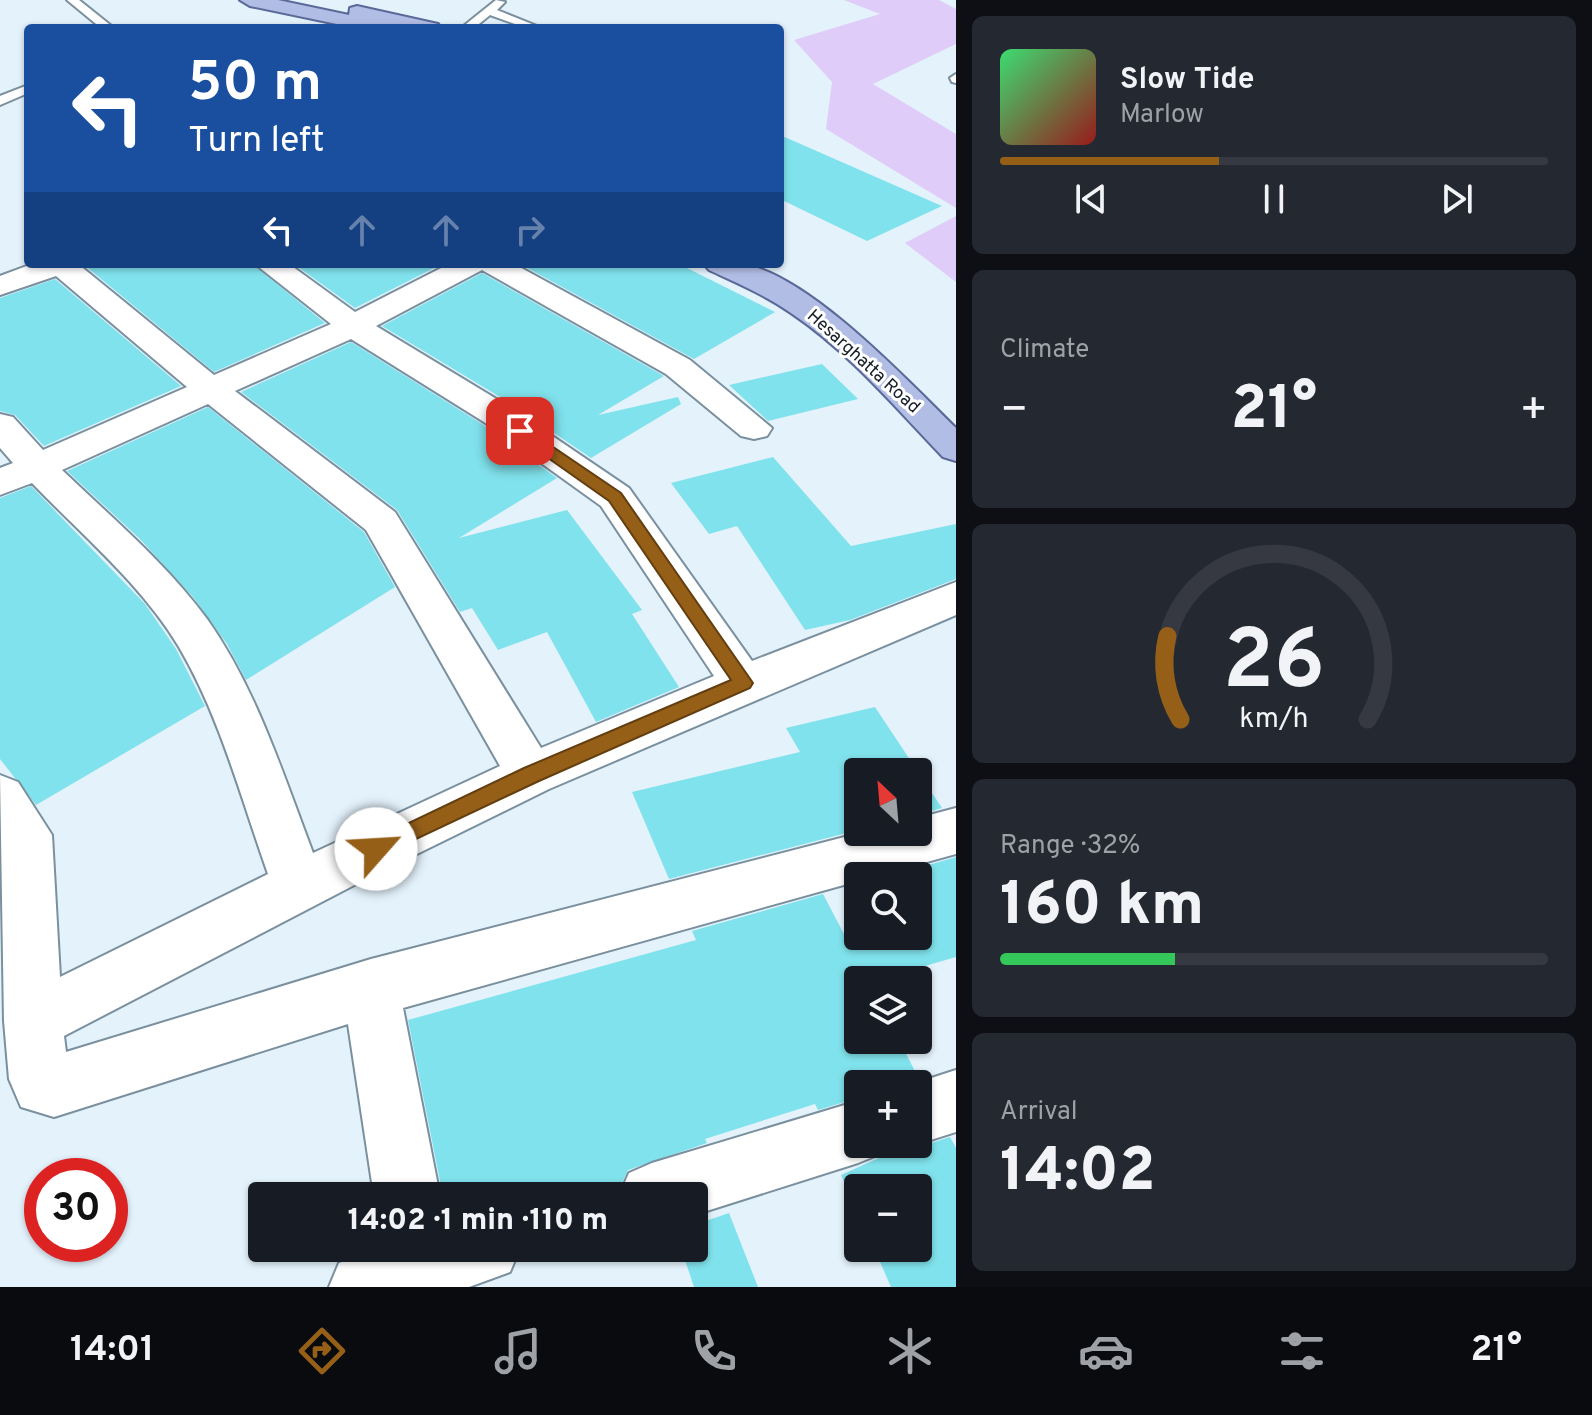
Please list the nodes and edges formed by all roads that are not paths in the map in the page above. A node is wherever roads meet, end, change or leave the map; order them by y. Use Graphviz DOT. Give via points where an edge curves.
graph roads {
  1 [pos="72,0"];
  2 [pos="250,0"];
  3 [pos="300,0"];
  4 [pos="502,0"];
  5 [pos="490,11"];
  6 [pos="103,24"];
  7 [pos="366,24"];
  8 [pos="412,24"];
  9 [pos="472,24"];
  10 [pos="525,24"];
  11 [pos="24,91"];
  12 [pos="0,101"];
  13 [pos="49,268"];
  14 [pos="65,268"];
  15 [pos="275,268"];
  16 [pos="463,268"];
  17 [pos="499,268"];
  18 [pos="728,268"];
  19 [pos="774,268"];
  20 [pos="0,286"];
  21 [pos="353,326"];
  22 [pos="212,390"];
  23 [pos="956,409"];
  24 [pos="0,425"];
  25 [pos="754,428"];
  26 [pos="956,449"];
  27 [pos="18,475"];
  28 [pos="956,598"];
  29 [pos="743,683"];
  30 [pos="531,775"];
  31 [pos="0,797"];
  32 [pos="956,831"];
  33 [pos="299,886"];
  34 [pos="15,931"];
  35 [pos="371,988"];
  36 [pos="33,1021"];
  37 [pos="956,1101"];
  38 [pos="932,1109"];
  39 [pos="844,1136"];
  40 [pos="405,1182"];
  41 [pos="697,1182"];
  42 [pos="441,1262"];
  43 [pos="406,1273"];
  1 -- 6 [label="lane"];
  2 -- 7 [label="main road"];
  3 -- 8 [label="main road"];
  4 -- 5 [label="lane"];
  5 -- 9 [label="lane"];
  5 -- 10 [label="lane"];
  11 -- 12 [label="lane"];
  13 -- 20 [label="street"];
  14 -- 22 [label="street"];
  15 -- 21 [label="street"];
  16 -- 21 [label="street"];
  17 -- 25 [label="street" via="678,367"];
  18 -- 26 [label="main road, Hesarghatta Road" via="815,316"];
  19 -- 23 [label="main road, Hesarghatta Road" via="835,299"];
  21 -- 22 [label="street"];
  21 -- 29 [label="street" via="496,414 615,497"];
  22 -- 27 [label="street"];
  22 -- 30 [label="street" via="381,521"];
  24 -- 27 [label="street"];
  27 -- 33 [label="street" via="173,606 215,669"];
  28 -- 29 [label="street"];
  29 -- 30 [label="street"];
  30 -- 33 [label="street"];
  31 -- 34 [label="street" via="26,835"];
  32 -- 35 [label="street"];
  33 -- 36 [label="street"];
  34 -- 36 [label="street"];
  35 -- 36 [label="street" via="54,1086 39,1079"];
  35 -- 40 [label="street"];
  37 -- 38 [label="street"];
  39 -- 41 [label="street"];
  42 -- 43 [label="street"];
}
